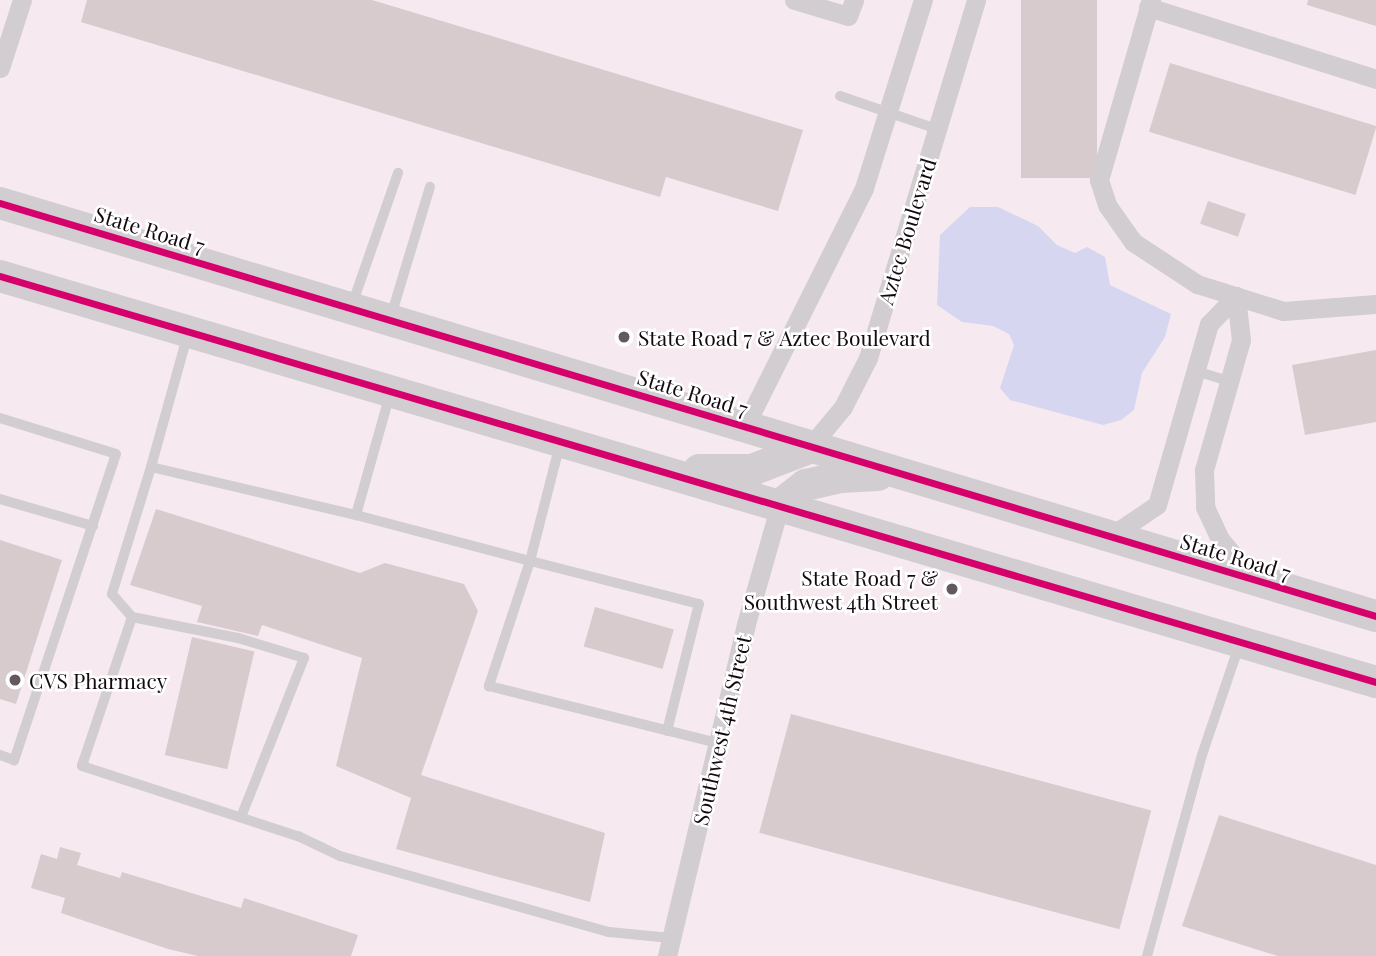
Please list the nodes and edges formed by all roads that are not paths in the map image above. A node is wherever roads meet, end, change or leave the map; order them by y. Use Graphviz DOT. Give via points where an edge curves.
graph roads {
  1 [pos="22,0"];
  2 [pos="794,0"];
  3 [pos="923,0"];
  4 [pos="976,0"];
  5 [pos="1149,3"];
  6 [pos="851,8"];
  7 [pos="0,68"];
  8 [pos="1376,79"];
  9 [pos="839,96"];
  10 [pos="887,112"];
  11 [pos="937,129"];
  12 [pos="398,173"];
  13 [pos="430,187"];
  14 [pos="0,203"];
  15 [pos="0,276"];
  16 [pos="1236,296"];
  17 [pos="1376,304"];
  18 [pos="351,308"];
  19 [pos="390,319"];
  20 [pos="188,331"];
  21 [pos="1196,371"];
  22 [pos="1229,381"];
  23 [pos="391,390"];
  24 [pos="0,418"];
  25 [pos="745,426"];
  26 [pos="561,440"];
  27 [pos="809,447"];
  28 [pos="151,467"];
  29 [pos="659,470"];
  30 [pos="904,474"];
  31 [pos="0,499"];
  32 [pos="780,505"];
  33 [pos="356,515"];
  34 [pos="93,526"];
  35 [pos="1111,536"];
  36 [pos="530,561"];
  37 [pos="1252,579"];
  38 [pos="1376,616"];
  39 [pos="132,617"];
  40 [pos="1241,642"];
  41 [pos="1376,682"];
  42 [pos="667,731"];
  43 [pos="718,743"];
  44 [pos="0,755"];
  45 [pos="242,817"];
  46 [pos="669,947"];
  47 [pos="1147,956"];
  1 -- 7 [label="street"];
  2 -- 6 [label="street"];
  3 -- 10 [label="street"];
  4 -- 11 [label="street, Aztec Boulevard"];
  5 -- 8 [label="street"];
  5 -- 16 [label="street" via="1099,180 1107,205 1133,242 1197,284"];
  9 -- 10 [label="lane"];
  10 -- 11 [label="lane"];
  10 -- 25 [label="street" via="846,229"];
  11 -- 27 [label="street, Aztec Boulevard" via="868,358 843,407"];
  12 -- 18 [label="lane"];
  13 -- 19 [label="lane"];
  14 -- 18 [label="main road, State Road 7"];
  15 -- 20 [label="main road"];
  16 -- 17 [label="street" via="1283,311"];
  16 -- 21 [label="street" via="1209,324"];
  16 -- 22 [label="street" via="1241,340"];
  18 -- 19 [label="main road, State Road 7"];
  19 -- 25 [label="main road, State Road 7"];
  20 -- 23 [label="main road"];
  20 -- 28 [label="lane"];
  21 -- 22 [label="lane"];
  21 -- 35 [label="street" via="1157,505"];
  22 -- 37 [label="street" via="1204,470 1205,507 1220,539"];
  23 -- 26 [label="main road"];
  23 -- 33 [label="lane"];
  24 -- 34 [label="lane" via="116,454"];
  25 -- 27 [label="main road, State Road 7"];
  26 -- 29 [label="main road"];
  26 -- 36 [label="lane"];
  27 -- 29 [label="main road" via="752,470"];
  27 -- 30 [label="main road, State Road 7"];
  28 -- 33 [label="lane"];
  28 -- 39 [label="lane" via="112,594"];
  29 -- 32 [label="main road"];
  30 -- 32 [label="main road" via="841,477 806,485"];
  30 -- 35 [label="main road, State Road 7"];
  31 -- 34 [label="lane"];
  32 -- 40 [label="main road"];
  32 -- 43 [label="street, Southwest 4th Street"];
  33 -- 36 [label="lane"];
  34 -- 44 [label="lane" via="14,760"];
  35 -- 37 [label="main road, State Road 7"];
  36 -- 42 [label="lane" via="699,604"];
  36 -- 42 [label="lane" via="489,687"];
  37 -- 38 [label="main road, State Road 7"];
  39 -- 45 [label="lane" via="82,766"];
  39 -- 45 [label="lane" via="238,638 303,658"];
  40 -- 41 [label="main road"];
  40 -- 47 [label="lane" via="1202,755"];
  42 -- 43 [label="lane"];
  43 -- 46 [label="street, Southwest 4th Street"];
  45 -- 46 [label="lane" via="340,856"];
}
